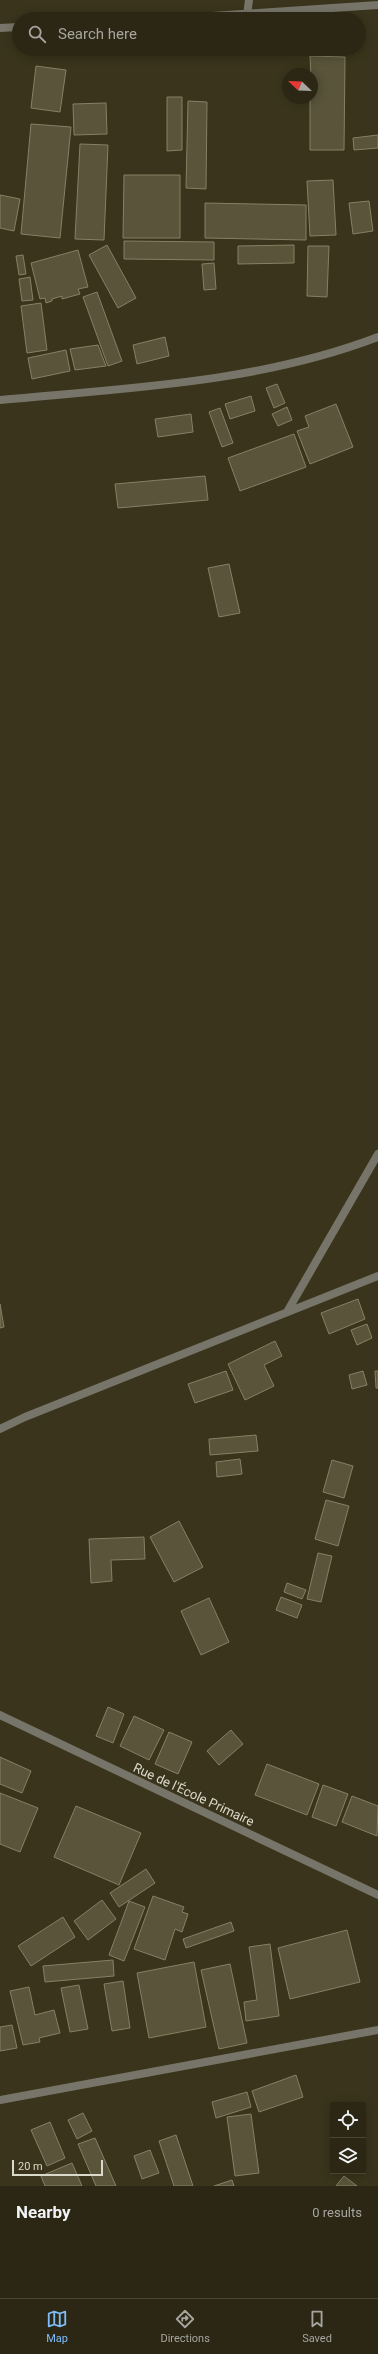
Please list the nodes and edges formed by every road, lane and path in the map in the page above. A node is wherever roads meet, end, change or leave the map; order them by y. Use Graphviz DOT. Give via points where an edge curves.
graph roads {
  1 [pos="249,0"];
  2 [pos="378,5"];
  3 [pos="247,12"];
  4 [pos="286,12"];
  5 [pos="12,27"];
  6 [pos="0,28"];
  7 [pos="378,337"];
  8 [pos="0,400"];
  9 [pos="378,1154"];
  10 [pos="378,1276"];
  11 [pos="287,1312"];
  12 [pos="0,1429"];
  13 [pos="0,1715"];
  14 [pos="378,1895"];
  15 [pos="378,2030"];
  16 [pos="0,2100"];
  1 -- 3 [label="street"];
  2 -- 4 [label="street"];
  5 -- 6 [label="street"];
  7 -- 8 [label="street" via="339,352 234,375 186,383"];
  9 -- 11 [label="street"];
  10 -- 11 [label="street"];
  11 -- 12 [label="street" via="25,1416"];
  13 -- 14 [label="street, Rue de l'École Primaire"];
  15 -- 16 [label="street"];
}
